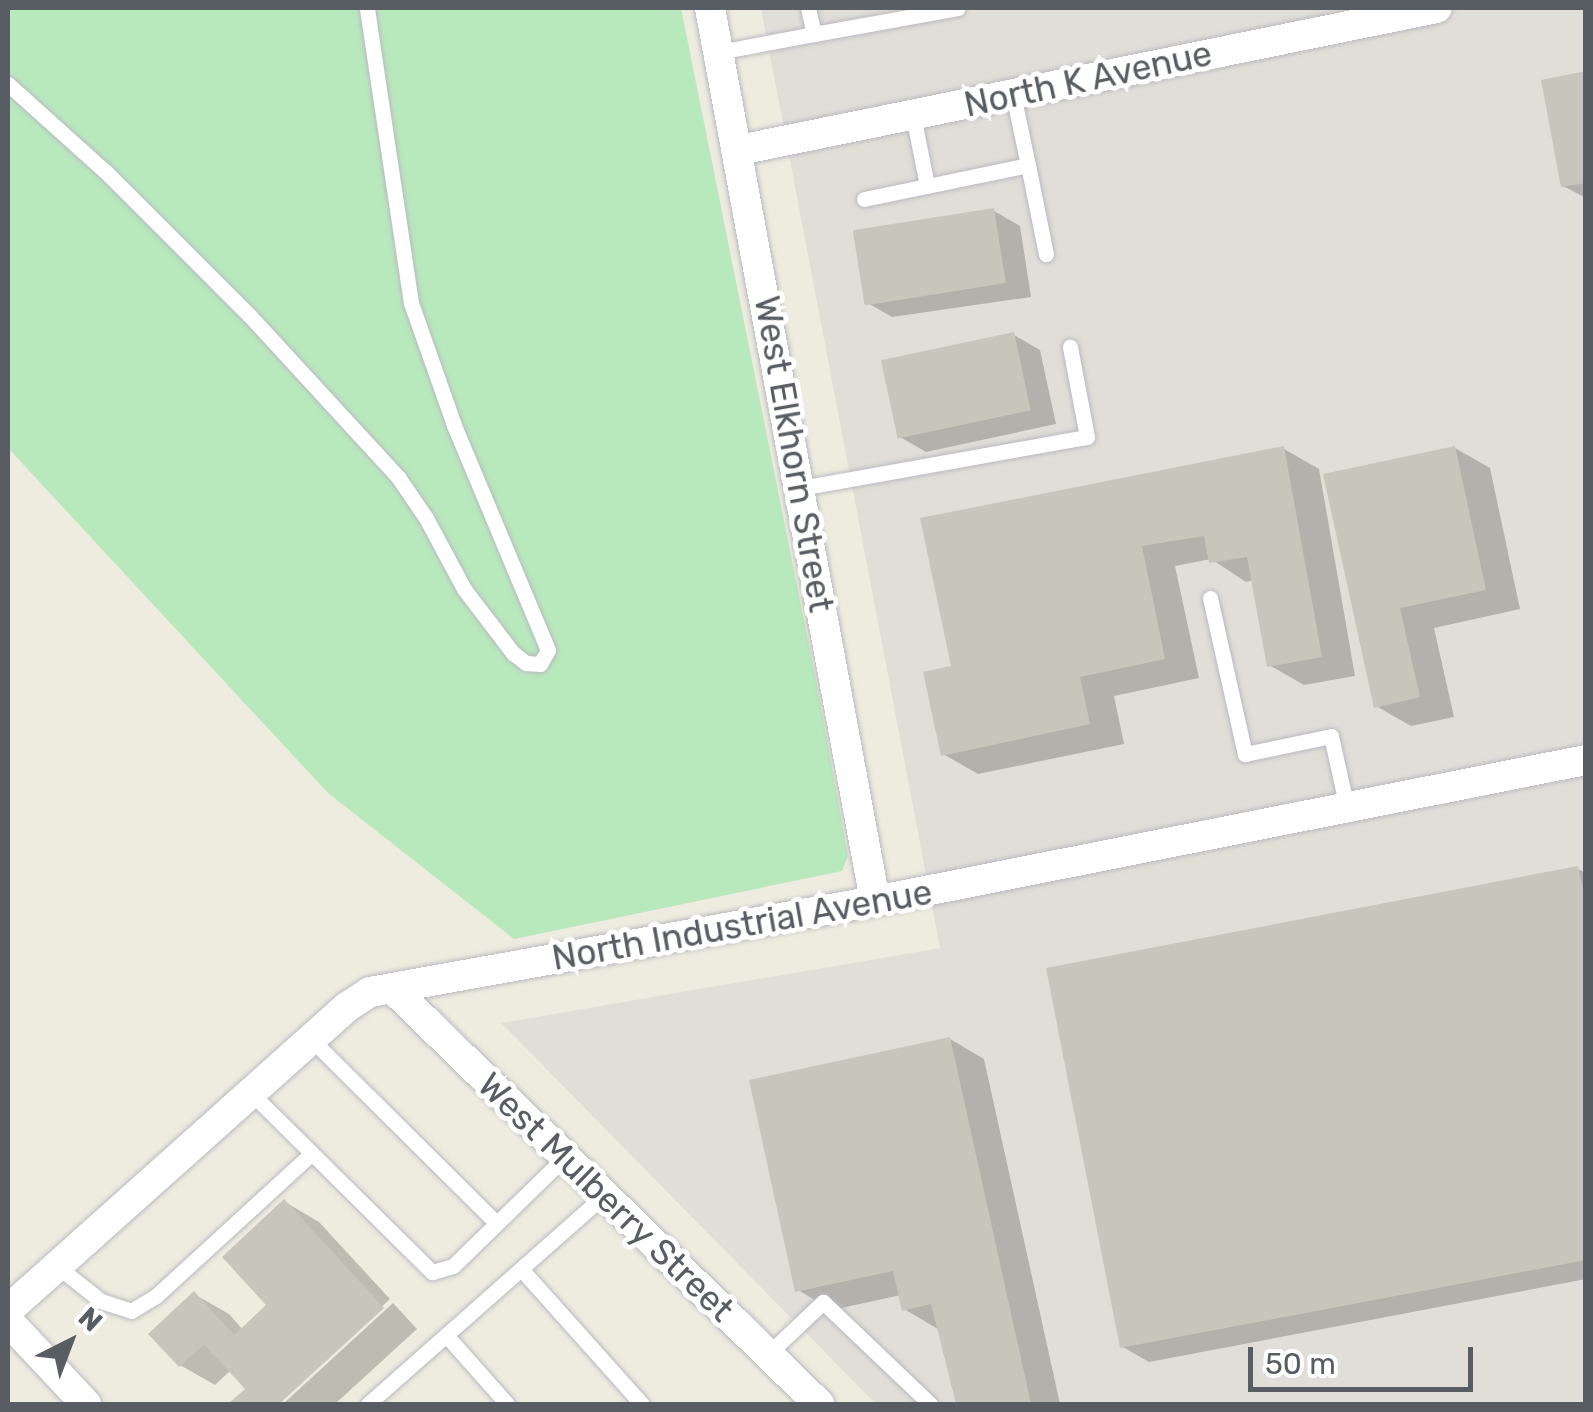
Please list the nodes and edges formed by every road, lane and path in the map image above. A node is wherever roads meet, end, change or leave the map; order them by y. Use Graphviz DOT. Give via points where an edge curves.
graph roads {
  1 [pos="368,8"];
  2 [pos="710,8"];
  3 [pos="808,8"];
  4 [pos="958,8"];
  5 [pos="1437,8"];
  6 [pos="814,34"];
  7 [pos="719,52"];
  8 [pos="8,84"];
  9 [pos="1013,94"];
  10 [pos="913,115"];
  11 [pos="739,150"];
  12 [pos="1028,165"];
  13 [pos="927,186"];
  14 [pos="864,199"];
  15 [pos="1046,254"];
  16 [pos="1070,347"];
  17 [pos="800,488"];
  18 [pos="1210,598"];
  19 [pos="1586,760"];
  20 [pos="1347,808"];
  21 [pos="875,901"];
  22 [pos="392,989"];
  23 [pos="311,1039"];
  24 [pos="251,1093"];
  25 [pos="311,1154"];
  26 [pos="565,1157"];
  27 [pos="604,1195"];
  28 [pos="496,1223"];
  29 [pos="56,1266"];
  30 [pos="522,1270"];
  31 [pos="8,1310"];
  32 [pos="8,1321"];
  33 [pos="446,1335"];
  34 [pos="768,1354"];
  35 [pos="86,1404"];
  36 [pos="368,1404"];
  37 [pos="507,1404"];
  38 [pos="642,1404"];
  39 [pos="819,1404"];
  40 [pos="930,1404"];
  1 -- 8 [label="lane" via="412,303 454,425 548,650 540,664 513,652 464,589 398,478 108,173"];
  2 -- 7 [label="street, West Elkhorn Street"];
  3 -- 6 [label="lane"];
  4 -- 6 [label="lane"];
  5 -- 9 [label="street, North K Avenue"];
  6 -- 7 [label="lane"];
  7 -- 11 [label="street, West Elkhorn Street"];
  9 -- 10 [label="street, North K Avenue"];
  9 -- 12 [label="lane"];
  10 -- 11 [label="street, North K Avenue"];
  10 -- 13 [label="lane"];
  11 -- 17 [label="street, West Elkhorn Street"];
  12 -- 13 [label="lane"];
  12 -- 15 [label="lane"];
  13 -- 14 [label="lane"];
  16 -- 17 [label="lane" via="1087,437"];
  17 -- 21 [label="street, West Elkhorn Street"];
  18 -- 20 [label="lane" via="1245,754 1331,736"];
  19 -- 20 [label="street, North Industrial Avenue"];
  20 -- 21 [label="street, North Industrial Avenue"];
  21 -- 22 [label="street, North Industrial Avenue"];
  22 -- 23 [label="street, North Industrial Avenue" via="370,992"];
  22 -- 26 [label="street, West Mulberry Street"];
  23 -- 24 [label="street, North Industrial Avenue"];
  23 -- 28 [label="lane"];
  24 -- 25 [label="lane"];
  24 -- 29 [label="street, North Industrial Avenue"];
  25 -- 28 [label="lane" via="432,1272 453,1266"];
  25 -- 29 [label="lane" via="156,1296 131,1311 102,1301"];
  26 -- 27 [label="street, West Mulberry Street"];
  26 -- 28 [label="lane"];
  27 -- 30 [label="lane"];
  27 -- 34 [label="street, West Mulberry Street"];
  29 -- 31 [label="street, North Industrial Avenue"];
  30 -- 33 [label="lane"];
  30 -- 38 [label="lane"];
  32 -- 35 [label="street"];
  33 -- 36 [label="lane"];
  33 -- 37 [label="lane"];
  34 -- 39 [label="street, West Mulberry Street"];
  34 -- 40 [label="lane" via="823,1302"];
}
